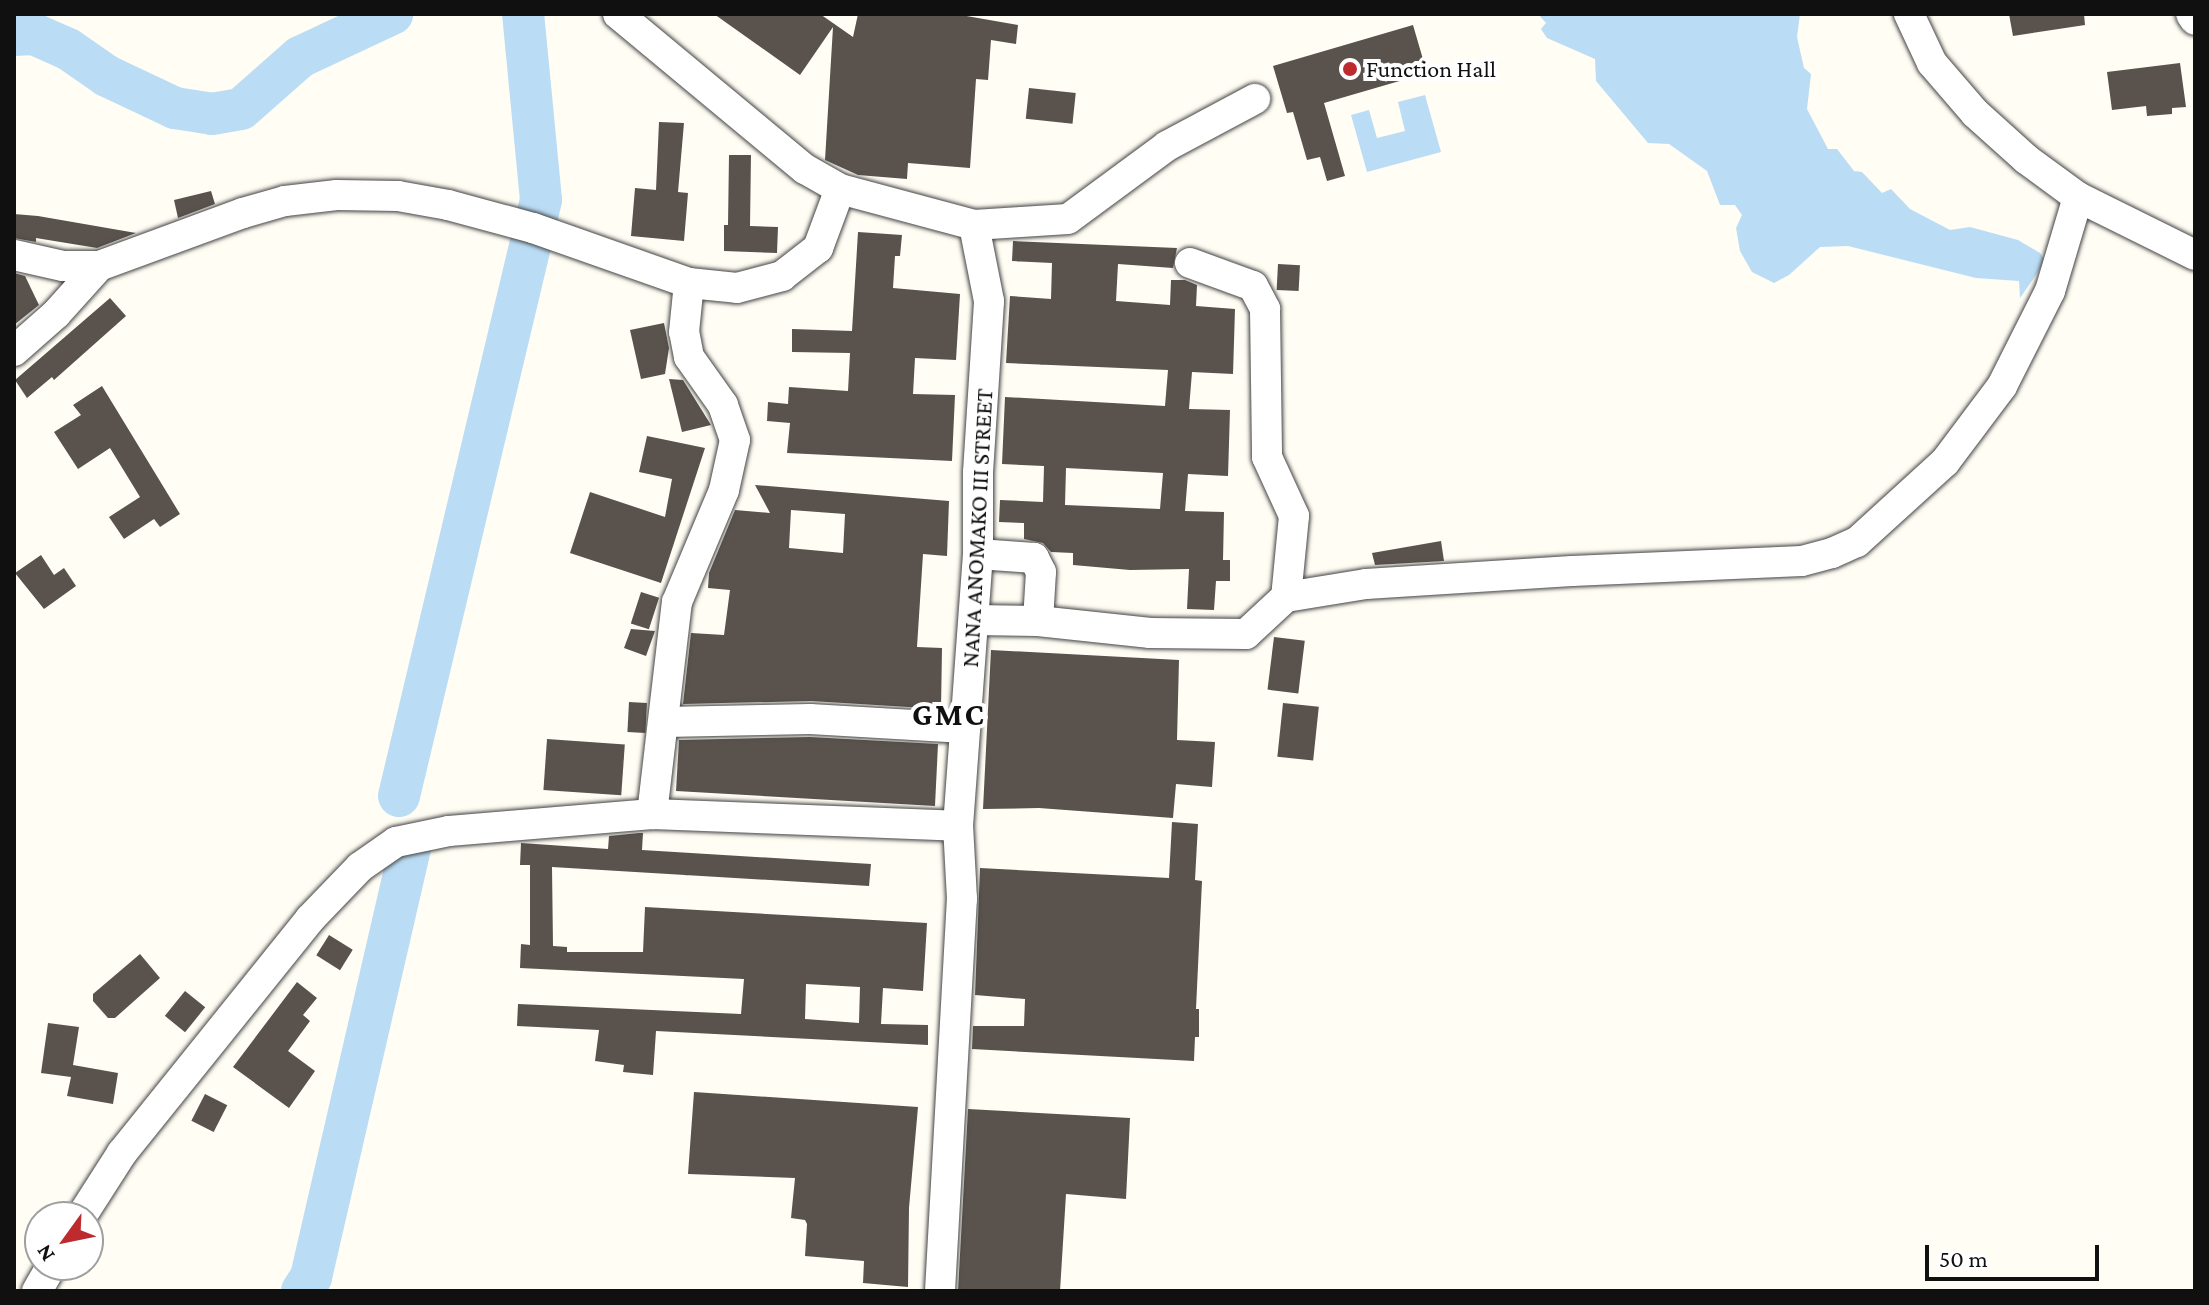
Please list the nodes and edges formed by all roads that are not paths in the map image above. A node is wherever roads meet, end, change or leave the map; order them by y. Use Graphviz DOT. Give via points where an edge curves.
graph roads {
  1 [pos="618,14"];
  2 [pos="1909,14"];
  3 [pos="2191,14"];
  4 [pos="2195,20"];
  5 [pos="1255,99"];
  6 [pos="840,189"];
  7 [pos="2078,197"];
  8 [pos="974,225"];
  9 [pos="2194,249"];
  10 [pos="14,255"];
  11 [pos="1190,263"];
  12 [pos="99,266"];
  13 [pos="689,283"];
  14 [pos="14,351"];
  15 [pos="978,554"];
  16 [pos="1286,597"];
  17 [pos="974,620"];
  18 [pos="1038,621"];
  19 [pos="665,722"];
  20 [pos="965,728"];
  21 [pos="652,814"];
  22 [pos="958,826"];
  23 [pos="91,1201"];
  24 [pos="940,1291"];
  1 -- 6 [label="street" via="780,150"];
  2 -- 7 [label="street" via="1932,63 1975,113"];
  3 -- 4 [label="street"];
  5 -- 8 [label="street" via="1167,146 1068,219"];
  6 -- 8 [label="street"];
  6 -- 13 [label="street" via="818,248 782,276 737,288"];
  7 -- 9 [label="street"];
  7 -- 16 [label="street" via="2050,291 2002,386 1945,462 1857,542 1802,561 1462,577"];
  8 -- 15 [label="street, NANA ANOMAKO III STREET" via="989,301"];
  10 -- 12 [label="street" via="63,266"];
  11 -- 16 [label="street" via="1253,286 1265,309 1267,457 1294,516"];
  12 -- 13 [label="street" via="285,201 398,196 533,228"];
  12 -- 14 [label="street"];
  13 -- 19 [label="street" via="684,332 689,357 723,405 735,440 717,509 677,602"];
  15 -- 17 [label="street, NANA ANOMAKO III STREET"];
  15 -- 18 [label="street" via="1039,562"];
  16 -- 18 [label="street" via="1246,634 1150,633"];
  17 -- 18 [label="street"];
  17 -- 20 [label="street, NANA ANOMAKO III STREET"];
  19 -- 20 [label="street" via="746,718"];
  19 -- 21 [label="street"];
  20 -- 22 [label="street, NANA ANOMAKO III STREET"];
  21 -- 22 [label="street"];
  21 -- 23 [label="street" via="449,831 396,842 375,854 310,919 122,1153"];
  22 -- 24 [label="street, NANA ANOMAKO III STREET" via="962,899"];
}
